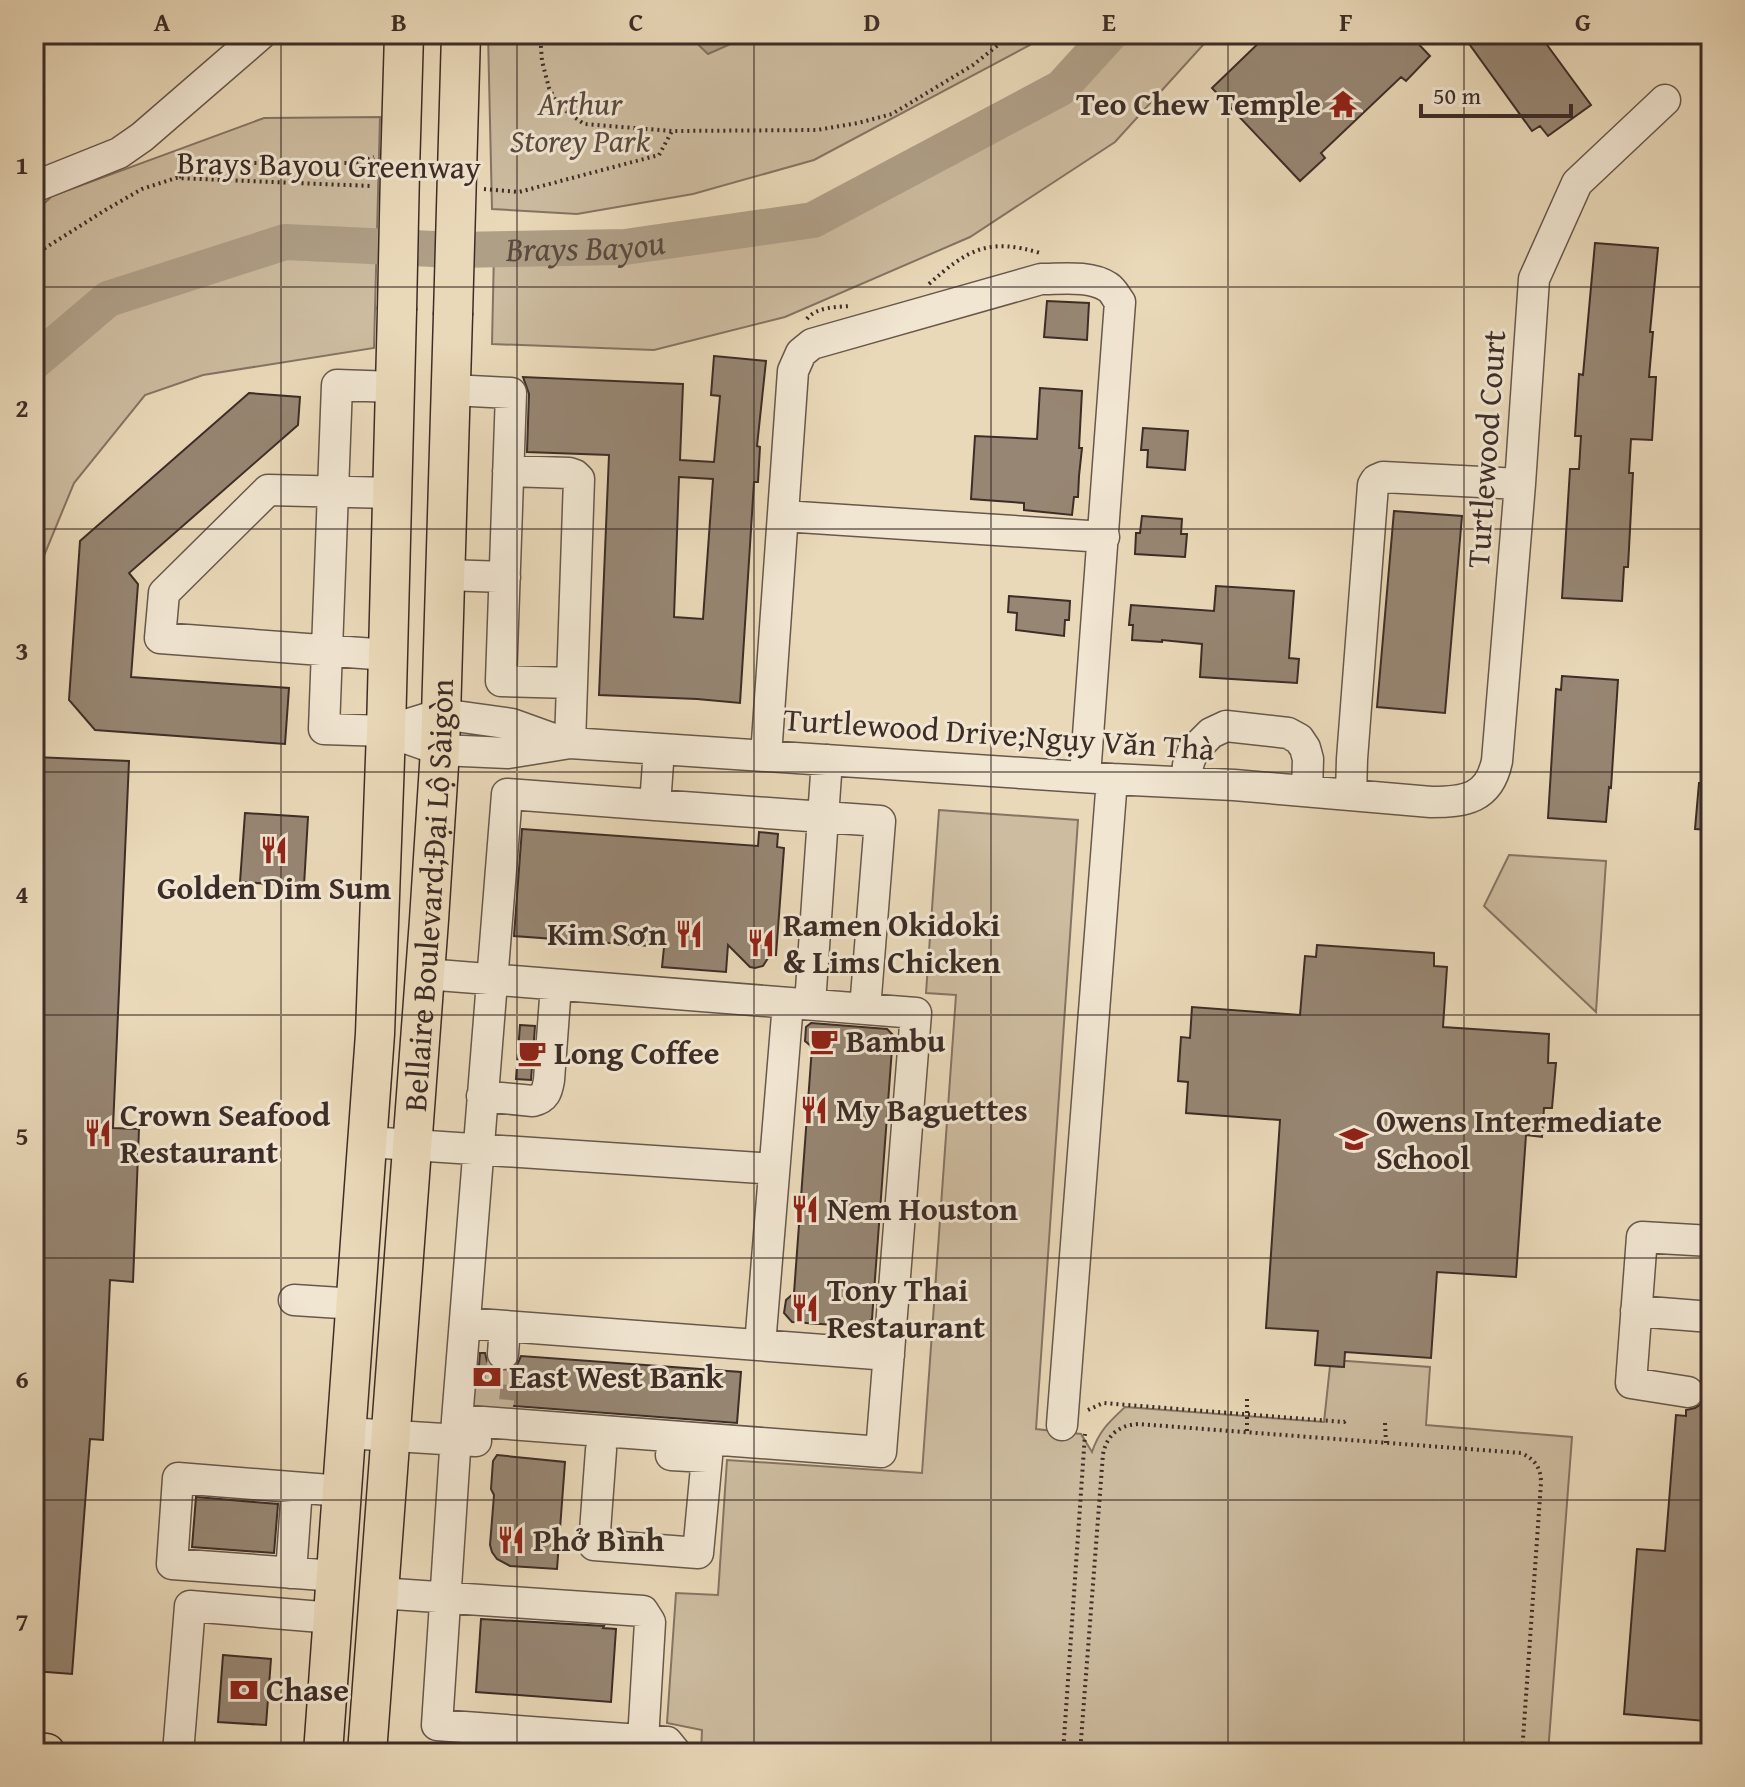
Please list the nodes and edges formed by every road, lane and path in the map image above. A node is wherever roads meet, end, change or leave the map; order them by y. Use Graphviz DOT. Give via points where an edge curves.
graph roads {
  1 [pos="261,34"];
  2 [pos="404,34"];
  3 [pos="461,34"];
  4 [pos="540,34"];
  5 [pos="1012,34"];
  6 [pos="1665,100"];
  7 [pos="672,131"];
  8 [pos="392,170"];
  9 [pos="176,178"];
  10 [pos="467,181"];
  11 [pos="34,187"];
  12 [pos="34,255"];
  13 [pos="395,387"];
  14 [pos="451,390"];
  15 [pos="508,471"];
  16 [pos="1520,484"];
  17 [pos="333,491"];
  18 [pos="392,493"];
  19 [pos="783,516"];
  20 [pos="1104,537"];
  21 [pos="445,575"];
  22 [pos="505,577"];
  23 [pos="327,651"];
  24 [pos="388,655"];
  25 [pos="572,683"];
  26 [pos="386,731"];
  27 [pos="440,732"];
  28 [pos="567,743"];
  29 [pos="659,749"];
  30 [pos="766,756"];
  31 [pos="827,760"];
  32 [pos="1098,778"];
  33 [pos="1187,782"];
  34 [pos="1307,791"];
  35 [pos="1351,795"];
  36 [pos="1431,802"];
  37 [pos="655,805"];
  38 [pos="823,817"];
  39 [pos="425,974"];
  40 [pos="492,979"];
  41 [pos="556,985"];
  42 [pos="799,1004"];
  43 [pos="865,1009"];
  44 [pos="482,1096"];
  45 [pos="368,1142"];
  46 [pos="413,1145"];
  47 [pos="478,1149"];
  48 [pos="774,1169"];
  49 [pos="1711,1241"];
  50 [pos="294,1300"];
  51 [pos="356,1304"];
  52 [pos="1636,1311"];
  53 [pos="1711,1317"];
  54 [pos="465,1323"];
  55 [pos="760,1345"];
  56 [pos="889,1355"];
  57 [pos="1702,1393"];
  58 [pos="1247,1399"];
  59 [pos="460,1414"];
  60 [pos="1247,1414"];
  61 [pos="1347,1420"];
  62 [pos="1078,1423"];
  63 [pos="1385,1423"];
  64 [pos="1247,1432"];
  65 [pos="346,1433"];
  66 [pos="391,1435"];
  67 [pos="1386,1443"];
  68 [pos="601,1450"];
  69 [pos="297,1488"];
  70 [pos="342,1491"];
  71 [pos="291,1573"];
  72 [pos="336,1576"];
  73 [pos="379,1593"];
  74 [pos="445,1598"];
  75 [pos="333,1618"];
  76 [pos="643,1740"];
  77 [pos="34,1752"];
  78 [pos="46,1753"];
  79 [pos="178,1753"];
  80 [pos="323,1753"];
  81 [pos="367,1753"];
  82 [pos="676,1753"];
  83 [pos="1063,1753"];
  84 [pos="1080,1753"];
  85 [pos="1522,1753"];
  1 -- 11 [label="street" via="119,153"];
  2 -- 8 [label="main road, Bellaire Boulevard;Đại Lộ Sàigòn"];
  3 -- 10 [label="main road, Bellaire Boulevard;Đại Lộ Sàigòn"];
  4 -- 7 [label="path" via="542,61 558,105 584,124"];
  5 -- 7 [label="path" via="973,65 892,114 817,130"];
  6 -- 16 [label="street, Turtlewood Court" via="1577,183 1534,279"];
  7 -- 10 [label="path, Brays Bayou Greenway" via="659,155 519,192"];
  8 -- 9 [label="path, Brays Bayou Greenway"];
  8 -- 9 [label="path" via="382,154 357,163 216,163"];
  8 -- 13 [label="main road, Bellaire Boulevard;Đại Lộ Sàigòn, bridge"];
  9 -- 12 [label="path, Brays Bayou Greenway" via="142,189"];
  10 -- 14 [label="main road, Bellaire Boulevard;Đại Lộ Sàigòn, bridge"];
  13 -- 14 [label="main road"];
  13 -- 17 [label="street" via="337,385"];
  13 -- 18 [label="main road, Bellaire Boulevard;Đại Lộ Sàigòn"];
  14 -- 15 [label="street" via="511,393"];
  14 -- 21 [label="main road, Bellaire Boulevard;Đại Lộ Sàigòn"];
  15 -- 22 [label="street"];
  15 -- 25 [label="street" via="569,473 579,479"];
  16 -- 35 [label="street" via="1383,477 1373,485"];
  16 -- 36 [label="street, Turtlewood Court" via="1494,774 1472,798"];
  17 -- 18 [label="street"];
  17 -- 23 [label="street"];
  17 -- 23 [label="street" via="268,490 164,593 160,638"];
  18 -- 24 [label="main road, Bellaire Boulevard;Đại Lộ Sàigòn"];
  19 -- 20 [label="street"];
  19 -- 20 [label="street" via="793,371 812,344 1041,279 1080,279 1110,288 1120,302"];
  19 -- 30 [label="street"];
  20 -- 32 [label="street" via="1089,730"];
  21 -- 22 [label="street"];
  21 -- 27 [label="main road, Bellaire Boulevard;Đại Lộ Sàigòn"];
  22 -- 25 [label="street" via="501,681"];
  23 -- 24 [label="street"];
  23 -- 26 [label="street, Turtlewood Drive;Ngụy Văn Thà" via="324,729"];
  24 -- 26 [label="main road, Bellaire Boulevard;Đại Lộ Sàigòn"];
  25 -- 28 [label="street"];
  26 -- 27 [label="street, Turtlewood Drive;Ngụy Văn Thà"];
  26 -- 45 [label="main road, Bellaire Boulevard;Đại Lộ Sàigòn"];
  27 -- 28 [label="street, Turtlewood Drive;Ngụy Văn Thà" via="512,724"];
  27 -- 39 [label="main road, Bellaire Boulevard;Đại Lộ Sàigòn"];
  28 -- 29 [label="street, Turtlewood Drive;Ngụy Văn Thà"];
  29 -- 30 [label="street, Turtlewood Drive;Ngụy Văn Thà"];
  29 -- 37 [label="street"];
  30 -- 31 [label="street, Turtlewood Drive;Ngụy Văn Thà"];
  31 -- 32 [label="street, Turtlewood Drive;Ngụy Văn Thà"];
  31 -- 38 [label="street"];
  32 -- 33 [label="street, Turtlewood Drive;Ngụy Văn Thà"];
  32 -- 62 [label="street"];
  33 -- 34 [label="street, Turtlewood Drive;Ngụy Văn Thà"];
  33 -- 34 [label="street" via="1193,751 1226,726 1299,739 1308,759"];
  34 -- 35 [label="street, Turtlewood Drive;Ngụy Văn Thà"];
  35 -- 36 [label="street, Turtlewood Drive;Ngụy Văn Thà"];
  37 -- 38 [label="street"];
  37 -- 40 [label="street" via="507,794"];
  38 -- 42 [label="street"];
  38 -- 43 [label="street" via="880,821"];
  39 -- 40 [label="street"];
  39 -- 46 [label="main road, Bellaire Boulevard;Đại Lộ Sàigòn"];
  40 -- 41 [label="street"];
  40 -- 44 [label="street"];
  41 -- 42 [label="street"];
  41 -- 44 [label="street" via="545,1095 533,1101"];
  42 -- 43 [label="street"];
  42 -- 48 [label="street"];
  43 -- 56 [label="street" via="916,1013"];
  44 -- 47 [label="street"];
  45 -- 46 [label="street"];
  45 -- 51 [label="main road, Bellaire Boulevard;Đại Lộ Sàigòn"];
  46 -- 47 [label="street"];
  46 -- 66 [label="main road, Bellaire Boulevard;Đại Lộ Sàigòn"];
  47 -- 48 [label="street"];
  47 -- 54 [label="street"];
  48 -- 55 [label="street"];
  49 -- 52 [label="street" via="1642,1237"];
  50 -- 51 [label="street"];
  51 -- 65 [label="main road, Bellaire Boulevard;Đại Lộ Sàigòn"];
  52 -- 53 [label="street"];
  52 -- 57 [label="street" via="1631,1383"];
  54 -- 55 [label="street" via="504,1340"];
  54 -- 59 [label="street"];
  55 -- 56 [label="street"];
  56 -- 59 [label="street" via="881,1452"];
  58 -- 60 [label="path"];
  59 -- 66 [label="street"];
  59 -- 68 [label="street"];
  59 -- 74 [label="street"];
  60 -- 61 [label="path"];
  60 -- 62 [label="path" via="1103,1403 1089,1409"];
  60 -- 64 [label="path"];
  62 -- 83 [label="path"];
  63 -- 67 [label="path"];
  64 -- 67 [label="path"];
  64 -- 84 [label="path" via="1130,1424 1105,1446"];
  65 -- 66 [label="street"];
  65 -- 70 [label="main road, Bellaire Boulevard;Đại Lộ Sàigòn"];
  66 -- 73 [label="main road, Bellaire Boulevard;Đại Lộ Sàigòn"];
  67 -- 85 [label="path" via="1521,1453 1540,1470"];
  68 -- 68 [label="street" via="594,1545 698,1553 707,1457"];
  69 -- 70 [label="street"];
  69 -- 71 [label="street"];
  69 -- 71 [label="street" via="178,1478 172,1564"];
  70 -- 72 [label="main road, Bellaire Boulevard;Đại Lộ Sàigòn"];
  71 -- 72 [label="street"];
  72 -- 75 [label="main road, Bellaire Boulevard;Đại Lộ Sàigòn"];
  73 -- 74 [label="street"];
  73 -- 81 [label="main road, Bellaire Boulevard;Đại Lộ Sàigòn"];
  74 -- 76 [label="street" via="643,1611 650,1622"];
  74 -- 76 [label="street" via="437,1725"];
  75 -- 79 [label="street" via="190,1606"];
  75 -- 80 [label="main road, Bellaire Boulevard;Đại Lộ Sàigòn"];
  76 -- 82 [label="street" via="667,1742"];
  77 -- 78 [label="main road"];
}
